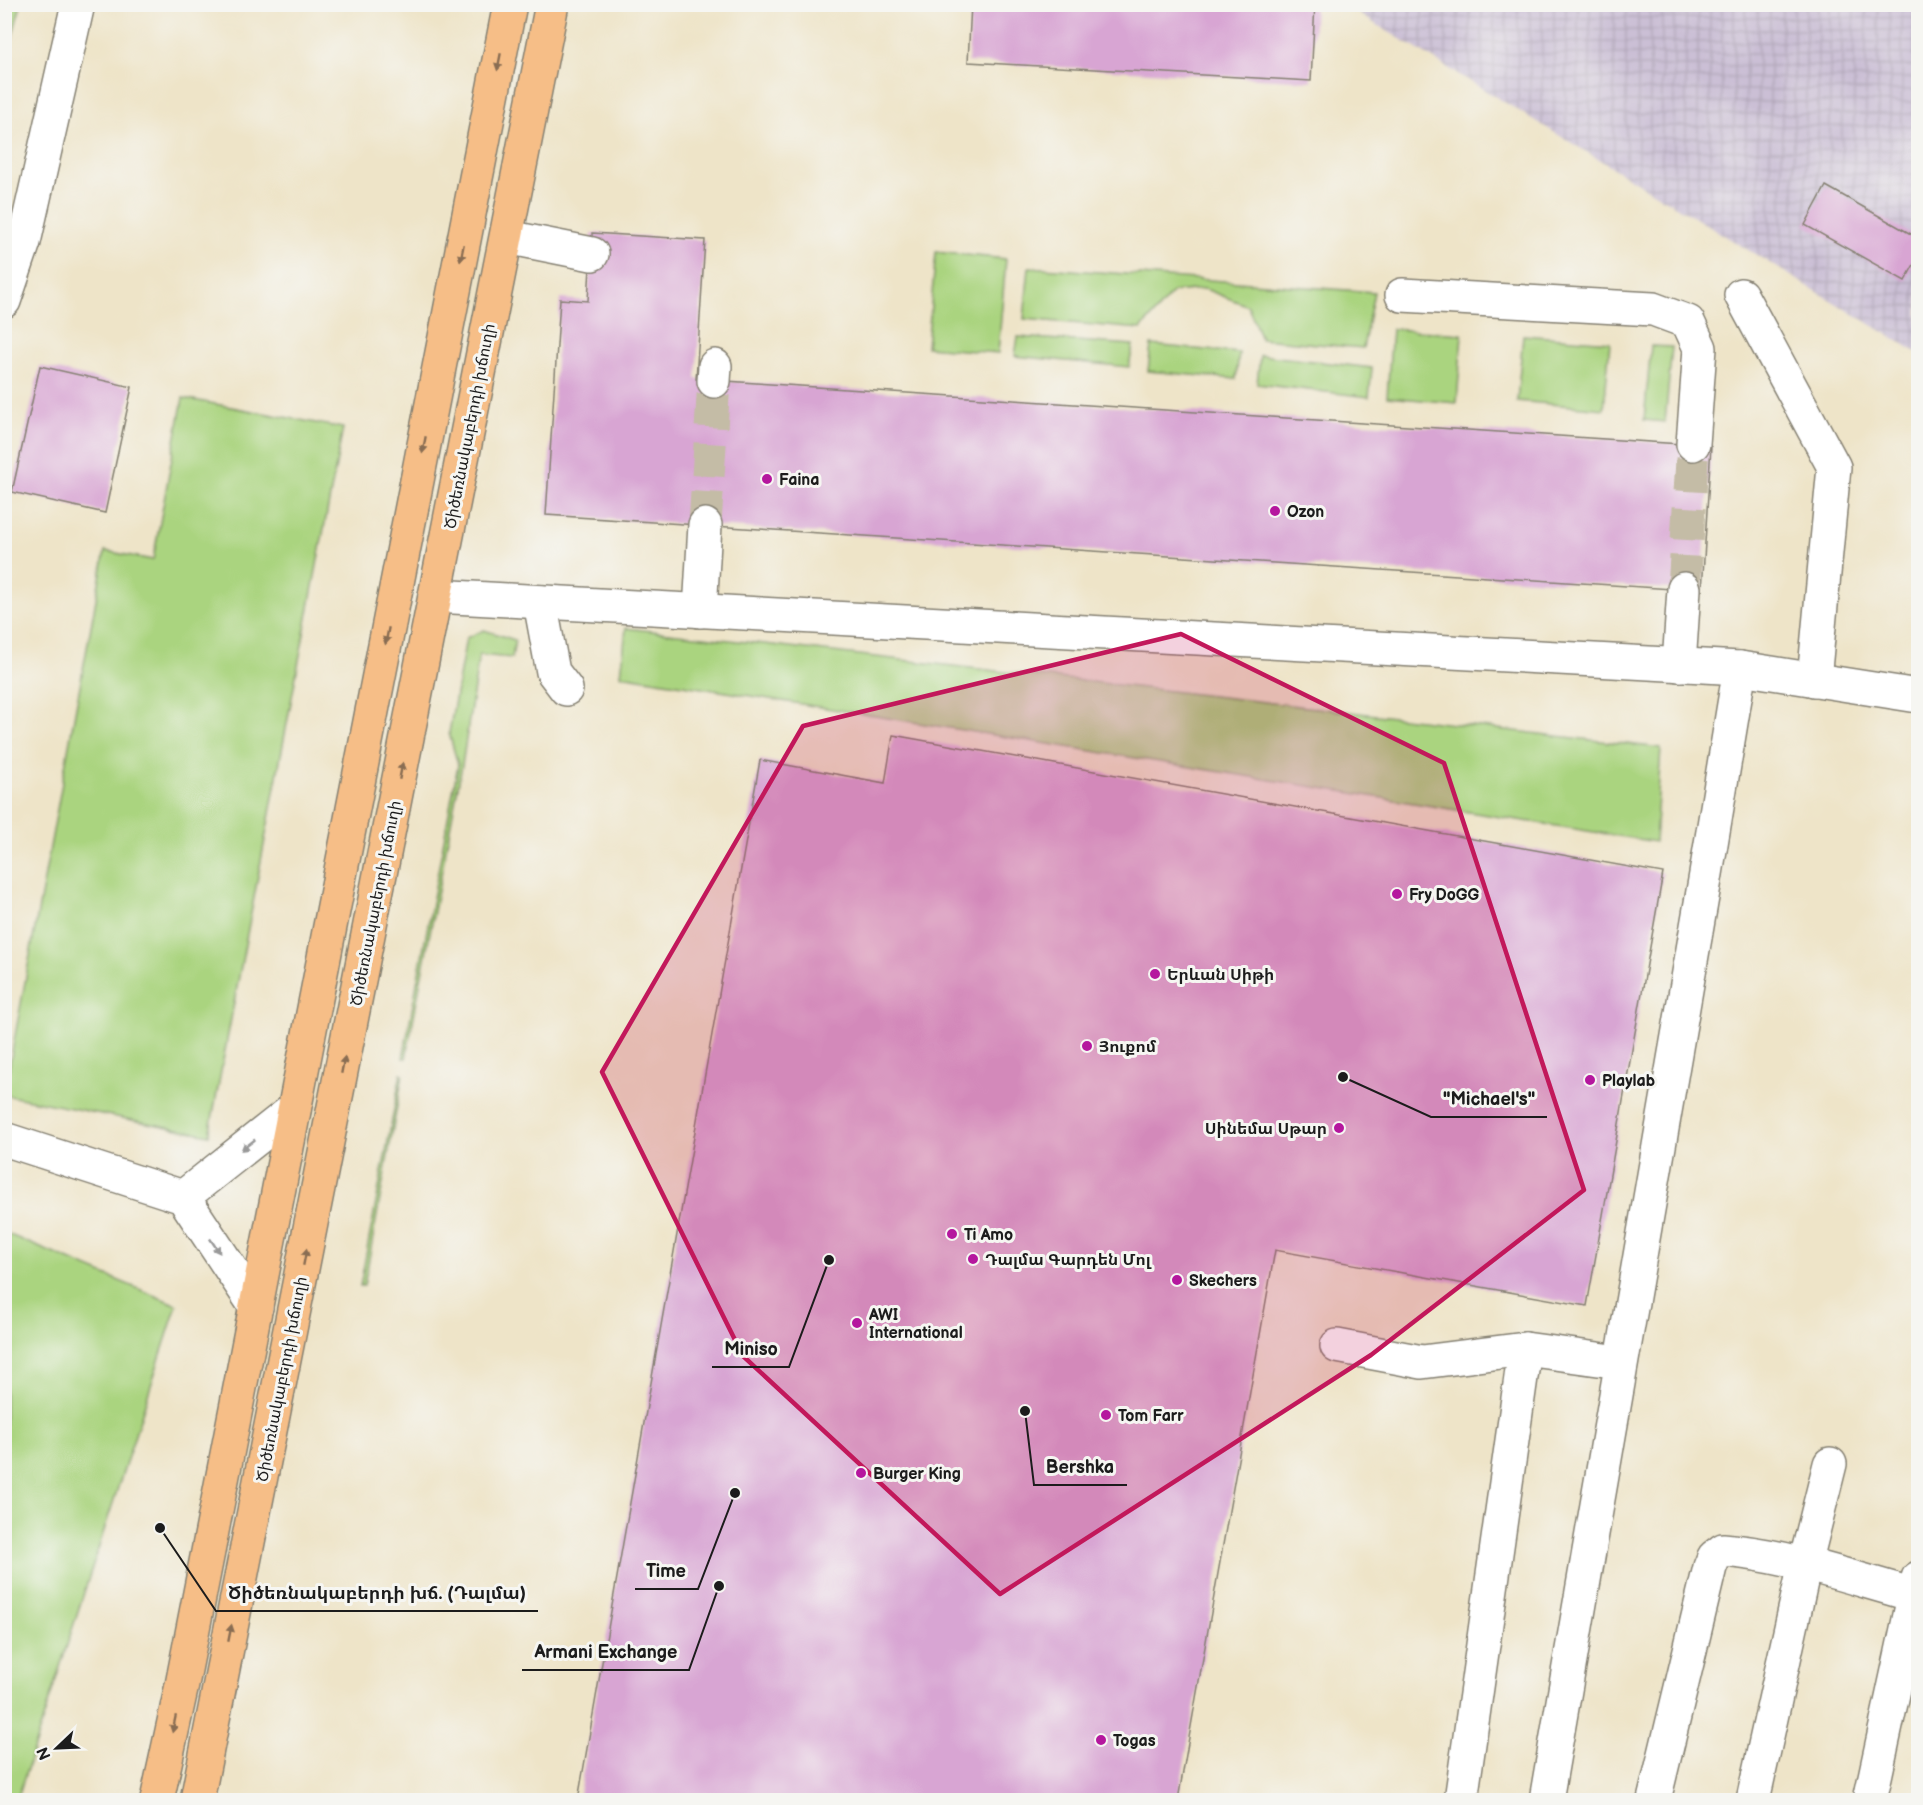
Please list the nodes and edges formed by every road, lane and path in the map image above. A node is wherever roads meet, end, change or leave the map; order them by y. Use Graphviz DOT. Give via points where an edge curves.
graph roads {
  1 [pos="78,4"];
  2 [pos="510,4"];
  3 [pos="552,4"];
  4 [pos="507,237"];
  5 [pos="592,254"];
  6 [pos="1402,295"];
  7 [pos="1741,295"];
  8 [pos="4,301"];
  9 [pos="1693,444"];
  10 [pos="705,525"];
  11 [pos="1684,589"];
  12 [pos="435,596"];
  13 [pos="540,602"];
  14 [pos="700,611"];
  15 [pos="1679,665"];
  16 [pos="1740,668"];
  17 [pos="532,677"];
  18 [pos="1814,680"];
  19 [pos="566,689"];
  20 [pos="1918,696"];
  21 [pos="294,1109"];
  22 [pos="4,1139"];
  23 [pos="183,1197"];
  24 [pos="256,1307"];
  25 [pos="1337,1346"];
  26 [pos="1525,1349"];
  27 [pos="1620,1362"];
  28 [pos="1830,1464"];
  29 [pos="1805,1564"];
  30 [pos="1917,1590"];
  31 [pos="157,1800"];
  32 [pos="198,1800"];
  33 [pos="1461,1800"];
  34 [pos="1546,1800"];
  35 [pos="1654,1800"];
  36 [pos="1753,1800"];
  37 [pos="1870,1800"];
  1 -- 8 [label="lane" via="24,242"];
  2 -- 21 [label="main road, one-way"];
  3 -- 4 [label="main road, Ծիծեռնակաբերդի խճուղի"];
  4 -- 5 [label="lane"];
  4 -- 12 [label="main road, Ծիծեռնակաբերդի խճուղի"];
  6 -- 9 [label="lane" via="1653,309 1688,322 1700,348"];
  7 -- 18 [label="lane" via="1834,467"];
  10 -- 14 [label="lane"];
  11 -- 15 [label="lane"];
  12 -- 13 [label="lane"];
  32 -- 12 [label="main road, Ծիծեռնակաբերդի խճուղի, one-way"];
  13 -- 14 [label="lane"];
  13 -- 17 [label="lane" via="532,644"];
  13 -- 19 [label="lane" via="553,672"];
  14 -- 15 [label="lane"];
  15 -- 16 [label="lane"];
  16 -- 18 [label="lane"];
  16 -- 27 [label="lane"];
  18 -- 20 [label="lane"];
  21 -- 23 [label="lane, one-way"];
  21 -- 24 [label="main road"];
  22 -- 23 [label="lane"];
  23 -- 24 [label="lane, one-way"];
  24 -- 31 [label="main road, one-way"];
  25 -- 26 [label="lane" via="1422,1362"];
  26 -- 27 [label="lane"];
  26 -- 33 [label="lane"];
  27 -- 34 [label="lane"];
  28 -- 29 [label="lane"];
  29 -- 30 [label="lane"];
  29 -- 35 [label="lane" via="1723,1550 1714,1557"];
  29 -- 36 [label="lane"];
  30 -- 37 [label="lane"];
}
